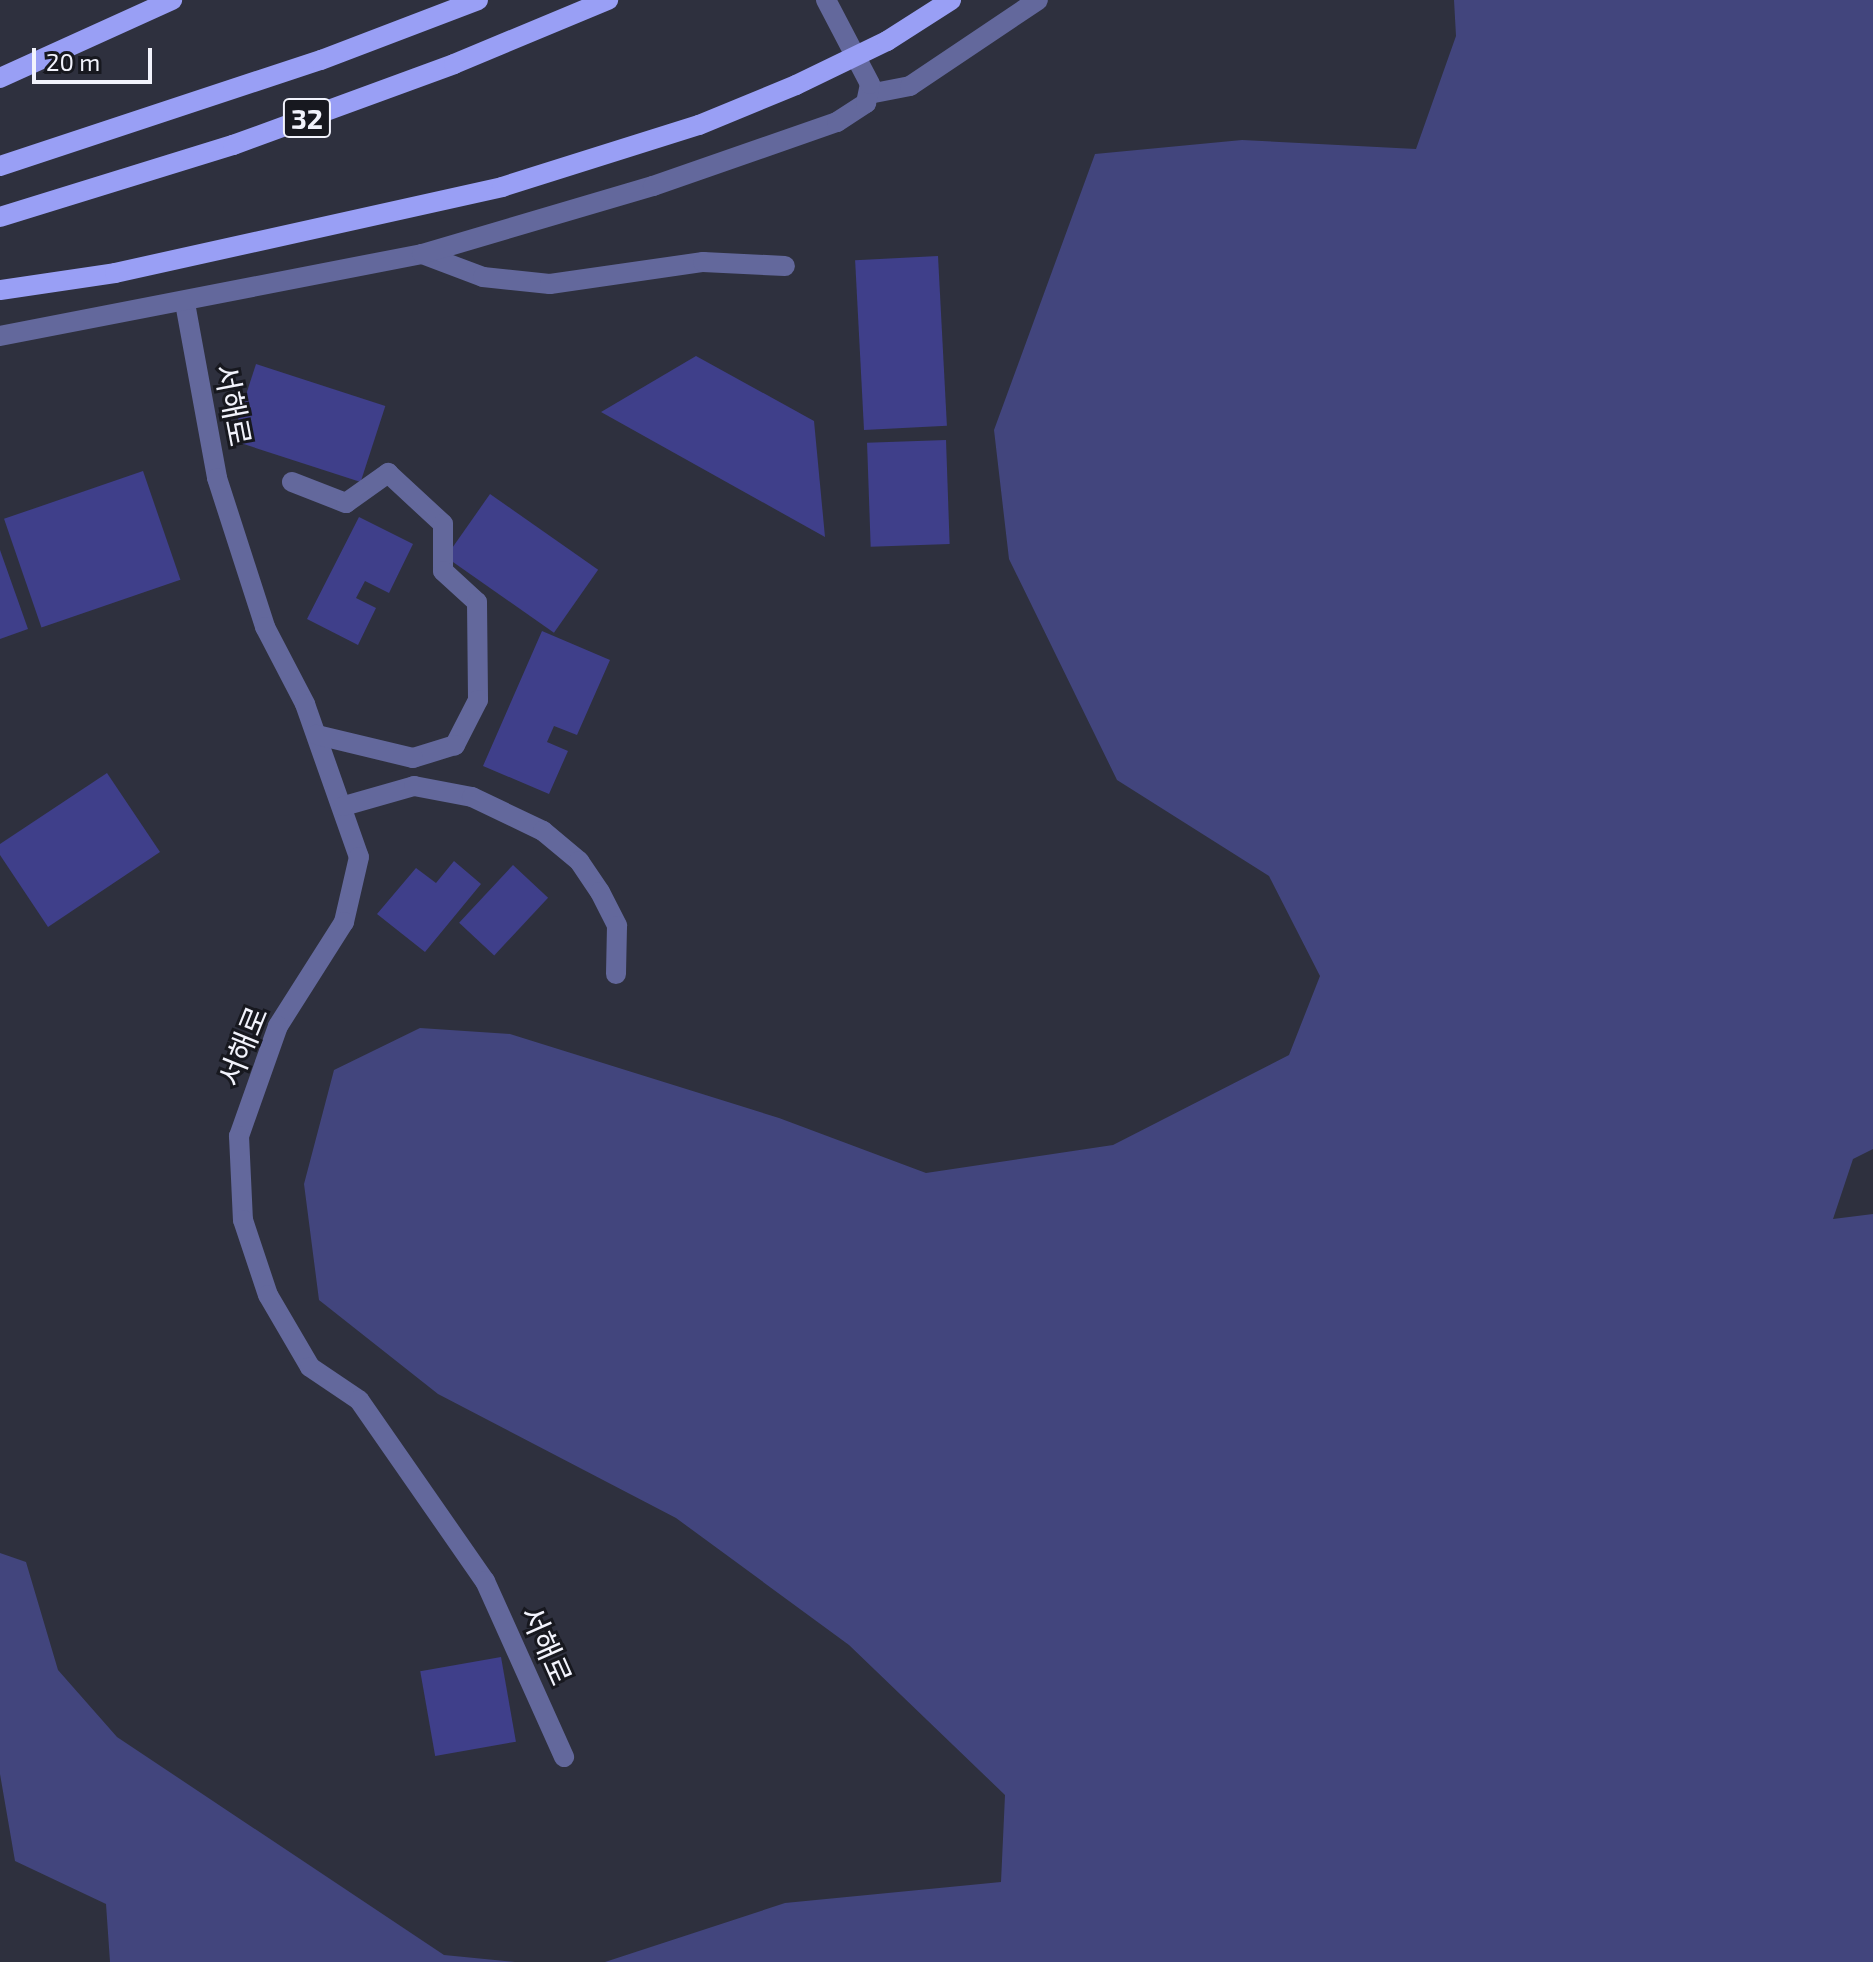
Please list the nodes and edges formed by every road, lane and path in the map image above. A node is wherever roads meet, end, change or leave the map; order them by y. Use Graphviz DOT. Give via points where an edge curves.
graph roads {
  1 [pos="172,0"];
  2 [pos="478,0"];
  3 [pos="608,0"];
  4 [pos="826,0"];
  5 [pos="951,0"];
  6 [pos="1038,0"];
  7 [pos="856,56"];
  8 [pos="0,78"];
  9 [pos="869,94"];
  10 [pos="0,166"];
  11 [pos="0,217"];
  12 [pos="422,254"];
  13 [pos="785,266"];
  14 [pos="0,290"];
  15 [pos="185,303"];
  16 [pos="0,336"];
  17 [pos="292,482"];
  18 [pos="317,735"];
  19 [pos="344,806"];
  20 [pos="616,974"];
  21 [pos="564,1757"];
  1 -- 8 [label="main road"];
  2 -- 10 [label="main road, 32" via="306,65"];
  3 -- 11 [label="main road, 32" via="454,64 233,145"];
  4 -- 7 [label="street"];
  5 -- 7 [label="main road"];
  6 -- 9 [label="street" via="910,86"];
  7 -- 9 [label="street"];
  7 -- 14 [label="main road" via="699,125 502,187 131,270"];
  9 -- 12 [label="street" via="849,117 811,131 517,230"];
  12 -- 13 [label="street" via="483,277 550,284 703,262"];
  12 -- 15 [label="street"];
  15 -- 16 [label="street"];
  15 -- 18 [label="street, 서해로" via="217,478 265,627"];
  17 -- 18 [label="street" via="346,503 388,473 443,524 443,571 477,602 478,700 455,745 413,758"];
  18 -- 19 [label="street, 서해로"];
  19 -- 20 [label="street" via="414,786 472,797 543,831 579,861 617,926"];
  19 -- 21 [label="street, 서해로" via="359,857 344,922 278,1026 239,1136 243,1220 268,1295 310,1367 359,1400 485,1581"];
}
